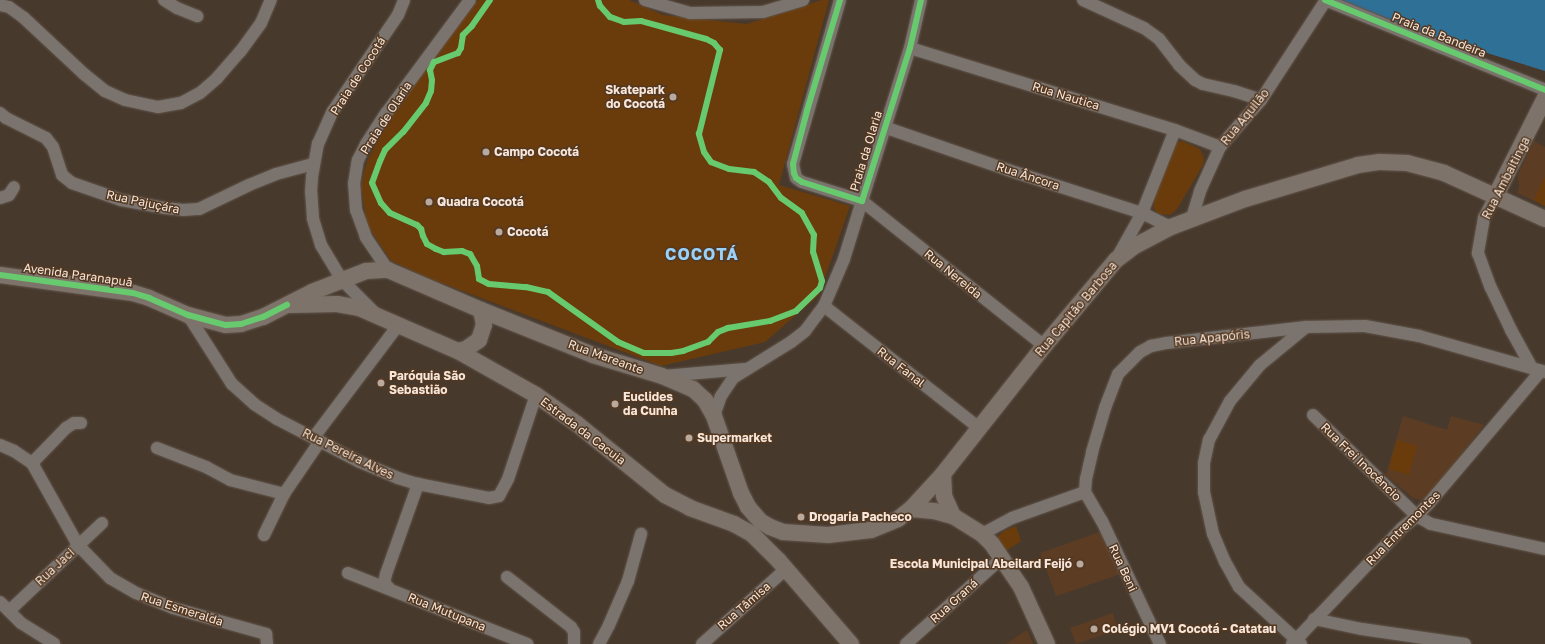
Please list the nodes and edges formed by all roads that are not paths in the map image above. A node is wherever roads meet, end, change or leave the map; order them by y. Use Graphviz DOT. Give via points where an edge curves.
graph roads {
  1 [pos="271,0"];
  2 [pos="404,0"];
  3 [pos="470,0"];
  4 [pos="645,0"];
  5 [pos="803,0"];
  6 [pos="840,0"];
  7 [pos="921,0"];
  8 [pos="1083,0"];
  9 [pos="1325,0"];
  10 [pos="165,2"];
  11 [pos="0,5"];
  12 [pos="197,16"];
  13 [pos="910,48"];
  14 [pos="1545,90"];
  15 [pos="1545,98"];
  16 [pos="1261,100"];
  17 [pos="0,113"];
  18 [pos="884,127"];
  19 [pos="1175,130"];
  20 [pos="1220,147"];
  21 [pos="314,164"];
  22 [pos="14,187"];
  23 [pos="1496,195"];
  24 [pos="0,198"];
  25 [pos="862,201"];
  26 [pos="1142,212"];
  27 [pos="1545,219"];
  28 [pos="1191,221"];
  29 [pos="1171,227"];
  30 [pos="1116,260"];
  31 [pos="388,270"];
  32 [pos="0,275"];
  33 [pos="342,280"];
  34 [pos="287,305"];
  35 [pos="824,306"];
  36 [pos="481,310"];
  37 [pos="376,314"];
  38 [pos="188,315"];
  39 [pos="400,324"];
  40 [pos="1306,327"];
  41 [pos="1044,346"];
  42 [pos="458,351"];
  43 [pos="745,369"];
  44 [pos="1539,370"];
  45 [pos="662,376"];
  46 [pos="536,395"];
  47 [pos="714,416"];
  48 [pos="1313,416"];
  49 [pos="81,423"];
  50 [pos="979,428"];
  51 [pos="317,439"];
  52 [pos="0,445"];
  53 [pos="157,448"];
  54 [pos="32,463"];
  55 [pos="943,474"];
  56 [pos="418,484"];
  57 [pos="1085,492"];
  58 [pos="741,493"];
  59 [pos="284,494"];
  60 [pos="911,509"];
  61 [pos="953,516"];
  62 [pos="1418,516"];
  63 [pos="720,518"];
  64 [pos="102,523"];
  65 [pos="797,533"];
  66 [pos="641,534"];
  67 [pos="982,534"];
  68 [pos="264,535"];
  69 [pos="78,546"];
  70 [pos="1545,550"];
  71 [pos="1002,558"];
  72 [pos="783,565"];
  73 [pos="348,573"];
  74 [pos="506,577"];
  75 [pos="390,588"];
  76 [pos="0,602"];
  77 [pos="9,611"];
  78 [pos="1314,619"];
  79 [pos="266,639"];
  80 [pos="1296,642"];
  81 [pos="54,644"];
  82 [pos="527,644"];
  83 [pos="574,644"];
  84 [pos="598,644"];
  85 [pos="702,644"];
  86 [pos="851,644"];
  87 [pos="906,644"];
  88 [pos="1047,644"];
  89 [pos="1160,644"];
  90 [pos="1465,644"];
  1 -- 11 [label="street" via="261,23 217,78 200,93 181,103 158,107 125,100 105,91 23,17 9,7"];
  2 -- 21 [label="street, Praia de Cocotá" via="398,15 333,111 318,144"];
  3 -- 31 [label="street, Praia de Olaria" via="387,112 358,160 354,184 356,210 366,237"];
  4 -- 5 [label="street" via="690,13 763,12"];
  6 -- 25 [label="street, Praia da Olaria" via="793,164 796,178 802,182"];
  7 -- 13 [label="street, Praia da Olaria"];
  8 -- 16 [label="street" via="1144,28 1159,39 1179,65 1195,80"];
  9 -- 14 [label="street, Praia da Bandeira"];
  9 -- 16 [label="street, Rua Aquilão"];
  10 -- 12 [label="street"];
  13 -- 18 [label="street, Praia da Olaria"];
  13 -- 19 [label="street, Rua Nautica"];
  15 -- 23 [label="main road, Rua Ambaitinga"];
  16 -- 20 [label="street, Rua Aquilão"];
  17 -- 21 [label="street, Rua Pajuçára" via="46,138 53,147 62,175 72,183 121,200 165,208 199,209 276,174"];
  18 -- 25 [label="street, Praia da Olaria"];
  18 -- 26 [label="street, Rua Âncora" via="1008,170"];
  19 -- 20 [label="street, Rua Nautica"];
  19 -- 26 [label="street"];
  20 -- 28 [label="street, Rua Aquilão" via="1200,190"];
  21 -- 33 [label="street, Praia de Cocotá" via="311,192 313,218 319,238"];
  22 -- 24 [label="street" via="9,195"];
  23 -- 27 [label="main road, Rua Capitão Barbosa"];
  23 -- 28 [label="main road, Rua Capitão Barbosa" via="1444,173 1408,163 1380,162 1358,165 1245,199"];
  23 -- 44 [label="street, Rua Ambaitinga" via="1484,218 1478,253 1511,330"];
  25 -- 35 [label="street, Praia da Olaria" via="844,259"];
  25 -- 41 [label="street, Rua Nereida"];
  26 -- 29 [label="street, Rua Âncora"];
  26 -- 30 [label="street"];
  28 -- 29 [label="main road, Rua Capitão Barbosa"];
  29 -- 30 [label="main road, Rua Capitão Barbosa" via="1133,247"];
  30 -- 41 [label="main road, Rua Capitão Barbosa"];
  31 -- 33 [label="main road, Rua Mareante" via="366,271"];
  31 -- 36 [label="main road, Rua Mareante"];
  32 -- 38 [label="main road, Avenida Paranapuã" via="133,292"];
  33 -- 34 [label="main road, Avenida Paranapuã"];
  33 -- 37 [label="street, Praia de Cocotá"];
  34 -- 37 [label="main road, Avenida Paranapuã" via="349,306"];
  34 -- 38 [label="main road, Avenida Paranapuã" via="241,324 213,323"];
  35 -- 43 [label="street, Praia da Olaria" via="805,331"];
  35 -- 50 [label="street, Rua Fanal"];
  36 -- 42 [label="main road" via="484,325 479,340 473,346"];
  36 -- 45 [label="main road, Rua Mareante" via="593,354"];
  37 -- 39 [label="main road, Estrada da Cacuia"];
  38 -- 51 [label="street, Rua Pereira Alves" via="220,367 243,395 277,419"];
  39 -- 42 [label="main road, Estrada da Cacuia"];
  39 -- 51 [label="street"];
  40 -- 44 [label="street, Rua Apapóris" via="1365,326 1389,330"];
  40 -- 57 [label="street, Rua Apapóris" via="1166,343 1151,346 1140,352 1118,374 1092,452"];
  40 -- 80 [label="street" via="1260,365 1234,396 1209,440 1204,463 1204,492 1213,534 1225,562 1239,587"];
  41 -- 50 [label="main road, Rua Capitão Barbosa"];
  42 -- 46 [label="main road, Estrada da Cacuia"];
  43 -- 45 [label="street, Praia da Olaria"];
  43 -- 47 [label="street, Praia da Olaria" via="727,385"];
  44 -- 62 [label="street, Rua Entremontes"];
  45 -- 47 [label="main road, Rua Mareante" via="686,385 696,392 705,400"];
  46 -- 56 [label="street, Rua Pereira Alves" via="500,496 489,498"];
  46 -- 63 [label="main road, Estrada da Cacuia" via="577,424 665,495 690,508"];
  47 -- 58 [label="main road, Rua Mareante"];
  48 -- 62 [label="street, Rua Frei Inocêncio"];
  49 -- 54 [label="street" via="74,423 66,428"];
  50 -- 55 [label="main road, Rua Capitão Barbosa"];
  51 -- 56 [label="street, Rua Pereira Alves" via="380,471"];
  51 -- 59 [label="street"];
  52 -- 54 [label="street, Rua Esmeralda" via="14,450"];
  53 -- 59 [label="street" via="230,480"];
  54 -- 69 [label="street, Rua Esmeralda"];
  55 -- 60 [label="main road, Rua Capitão Barbosa"];
  55 -- 61 [label="main road" via="944,496"];
  56 -- 75 [label="street" via="386,574 384,583"];
  57 -- 67 [label="street" via="1012,518"];
  57 -- 89 [label="street, Rua Beni" via="1102,521"];
  58 -- 63 [label="main road" via="733,512"];
  58 -- 65 [label="main road, Rua Mareante" via="748,507 760,521 783,532"];
  59 -- 68 [label="street"];
  60 -- 61 [label="main road"];
  60 -- 65 [label="main road, Rua Capitão Barbosa" via="898,519 871,530 828,535"];
  61 -- 67 [label="main road"];
  62 -- 70 [label="street, Rua Frei Inocêncio" via="1430,524 1448,529"];
  62 -- 78 [label="street, Rua Entremontes" via="1402,528"];
  63 -- 72 [label="main road, Estrada da Cacuia" via="752,534"];
  64 -- 69 [label="street, Rua Jaci"];
  65 -- 72 [label="main road" via="787,538 782,545"];
  66 -- 84 [label="street" via="628,581"];
  67 -- 71 [label="main road"];
  69 -- 77 [label="street, Rua Jaci"];
  69 -- 79 [label="street, Rua Esmeralda" via="110,578 136,593"];
  71 -- 87 [label="street, Rua Graná"];
  71 -- 88 [label="main road" via="1021,587"];
  72 -- 85 [label="street, Rua Tâmisa"];
  72 -- 86 [label="main road, Estrada da Cacuia"];
  73 -- 75 [label="street, Rua Mutupana"];
  74 -- 83 [label="street" via="571,627 574,632"];
  75 -- 82 [label="street, Rua Mutupana"];
  76 -- 77 [label="street"];
  77 -- 81 [label="street" via="21,623"];
  78 -- 80 [label="street, Rua Entremontes"];
  78 -- 90 [label="street" via="1362,629"];
}
